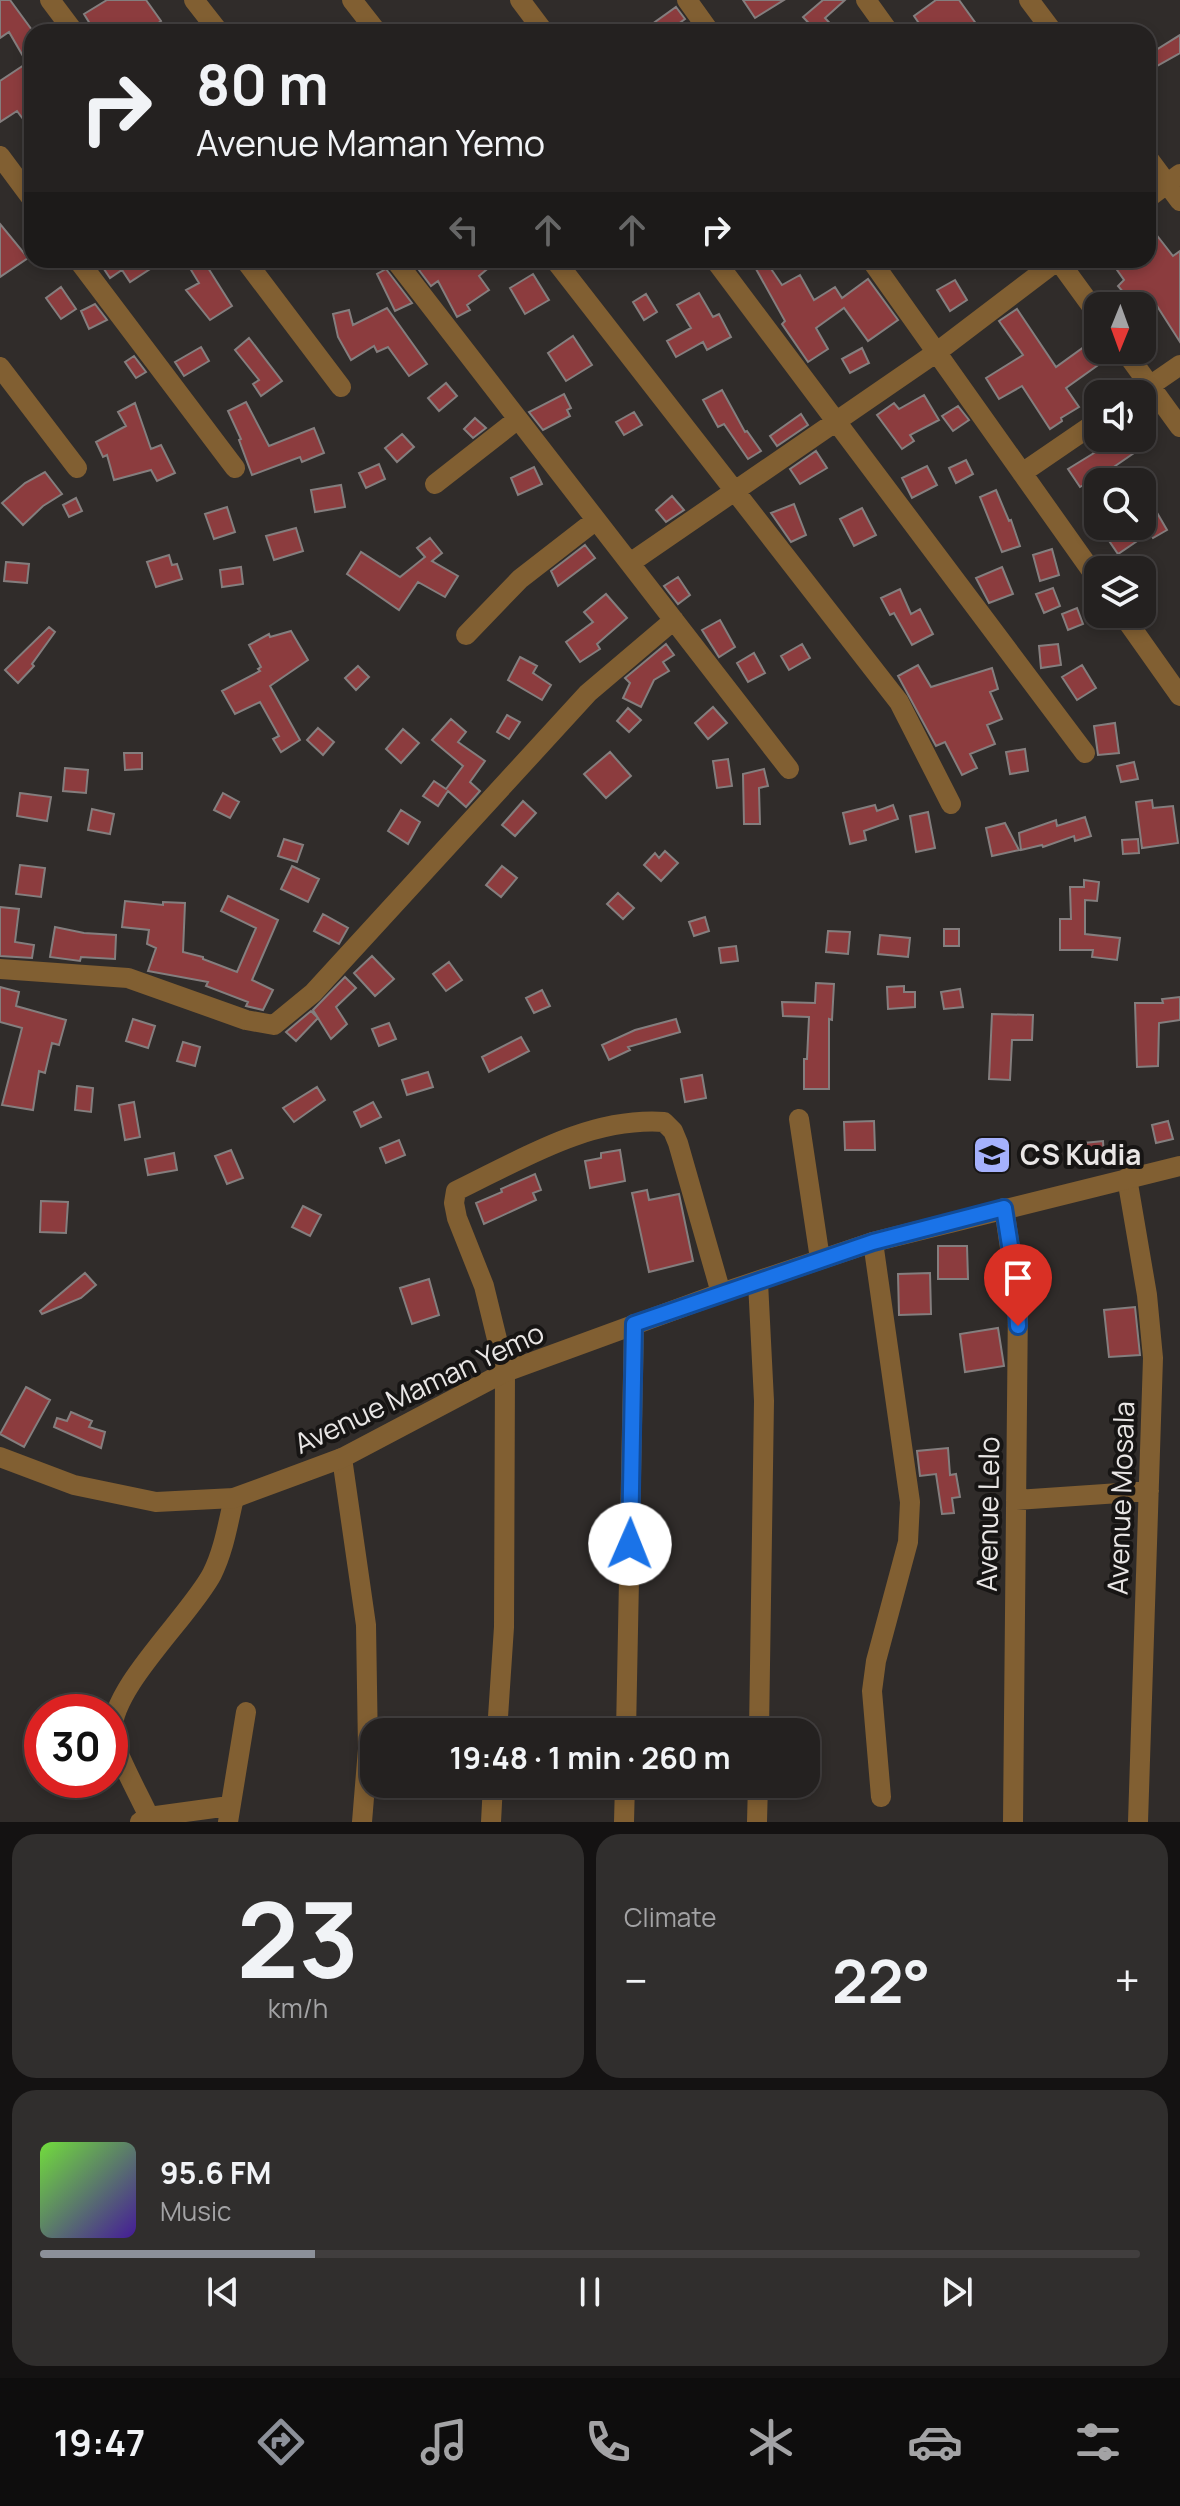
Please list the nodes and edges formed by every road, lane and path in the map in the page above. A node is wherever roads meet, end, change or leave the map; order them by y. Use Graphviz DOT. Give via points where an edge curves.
graph roads {
  1 [pos="50,0"];
  2 [pos="194,0"];
  3 [pos="352,0"];
  4 [pos="520,0"];
  5 [pos="687,0"];
  6 [pos="866,0"];
  7 [pos="1029,0"];
  8 [pos="68,24"];
  9 [pos="213,24"];
  10 [pos="371,24"];
  11 [pos="538,24"];
  12 [pos="704,24"];
  13 [pos="883,24"];
  14 [pos="1047,24"];
  15 [pos="0,156"];
  16 [pos="1156,166"];
  17 [pos="1176,186"];
  18 [pos="24,188"];
  19 [pos="1156,195"];
  20 [pos="84,268"];
  21 [pos="251,268"];
  22 [pos="401,268"];
  23 [pos="561,268"];
  24 [pos="721,268"];
  25 [pos="877,268"];
  26 [pos="1047,268"];
  27 [pos="1064,268"];
  28 [pos="1084,296"];
  29 [pos="937,352"];
  30 [pos="1180,365"];
  31 [pos="0,367"];
  32 [pos="1156,382"];
  33 [pos="341,387"];
  34 [pos="1156,402"];
  35 [pos="518,419"];
  36 [pos="836,421"];
  37 [pos="1180,427"];
  38 [pos="1084,431"];
  39 [pos="77,468"];
  40 [pos="235,468"];
  41 [pos="1022,473"];
  42 [pos="435,484"];
  43 [pos="736,492"];
  44 [pos="596,520"];
  45 [pos="1084,560"];
  46 [pos="630,563"];
  47 [pos="674,620"];
  48 [pos="1132,628"];
  49 [pos="466,635"];
  50 [pos="1180,696"];
  51 [pos="1085,753"];
  52 [pos="789,769"];
  53 [pos="951,804"];
  54 [pos="0,969"];
  55 [pos="799,1119"];
  56 [pos="1180,1166"];
  57 [pos="1127,1178"];
  58 [pos="1004,1208"];
  59 [pos="873,1242"];
  60 [pos="820,1259"];
  61 [pos="758,1282"];
  62 [pos="721,1293"];
  63 [pos="634,1324"];
  64 [pos="505,1372"];
  65 [pos="0,1457"];
  66 [pos="342,1458"];
  67 [pos="1149,1491"];
  68 [pos="234,1498"];
  69 [pos="1016,1500"];
  70 [pos="246,1712"];
  71 [pos="498,1718"];
  72 [pos="626,1718"];
  73 [pos="759,1718"];
  74 [pos="881,1797"];
  75 [pos="492,1798"];
  76 [pos="625,1798"];
  77 [pos="758,1798"];
  78 [pos="229,1814"];
  79 [pos="144,1819"];
  80 [pos="362,1822"];
  81 [pos="491,1822"];
  82 [pos="624,1822"];
  83 [pos="757,1822"];
  84 [pos="1013,1822"];
  85 [pos="1138,1822"];
  1 -- 8 [label="street"];
  2 -- 9 [label="street"];
  3 -- 10 [label="street"];
  4 -- 11 [label="street"];
  5 -- 12 [label="street"];
  6 -- 13 [label="street"];
  7 -- 14 [label="street"];
  15 -- 18 [label="street"];
  16 -- 17 [label="street"];
  17 -- 19 [label="street"];
  20 -- 40 [label="street"];
  21 -- 33 [label="street"];
  22 -- 35 [label="street"];
  23 -- 43 [label="street"];
  24 -- 36 [label="street"];
  25 -- 29 [label="street"];
  26 -- 29 [label="street"];
  27 -- 28 [label="street"];
  29 -- 36 [label="street"];
  29 -- 41 [label="street"];
  30 -- 32 [label="street"];
  31 -- 39 [label="street"];
  34 -- 37 [label="street"];
  35 -- 42 [label="street"];
  35 -- 44 [label="street"];
  36 -- 43 [label="street"];
  36 -- 51 [label="street"];
  38 -- 41 [label="street"];
  41 -- 45 [label="street"];
  43 -- 46 [label="street"];
  43 -- 53 [label="street" via="899,702"];
  44 -- 46 [label="street"];
  44 -- 49 [label="street" via="520,579"];
  46 -- 47 [label="street"];
  47 -- 52 [label="street"];
  47 -- 54 [label="street" via="588,693 313,993 274,1025 128,978"];
  48 -- 50 [label="street"];
  55 -- 60 [label="street"];
  56 -- 57 [label="street, Avenue Maman Yemo"];
  57 -- 58 [label="street, Avenue Maman Yemo"];
  57 -- 67 [label="street, Avenue Mosala" via="1153,1358"];
  58 -- 59 [label="street, Avenue Maman Yemo"];
  58 -- 69 [label="street, Avenue Lelo" via="1018,1301"];
  59 -- 60 [label="street, Avenue Maman Yemo"];
  59 -- 74 [label="street" via="910,1502 908,1542 872,1691"];
  60 -- 61 [label="street, Avenue Maman Yemo"];
  61 -- 62 [label="street, Avenue Maman Yemo"];
  61 -- 73 [label="street" via="764,1401"];
  62 -- 63 [label="street, Avenue Maman Yemo"];
  62 -- 64 [label="street" via="673,1131 664,1122 643,1121 572,1135 456,1191 457,1218 484,1286"];
  63 -- 64 [label="street, Avenue Maman Yemo"];
  63 -- 72 [label="street"];
  64 -- 66 [label="street, Avenue Maman Yemo"];
  64 -- 71 [label="street" via="504,1627"];
  65 -- 68 [label="street, Avenue Maman Yemo" via="74,1485 156,1502"];
  66 -- 68 [label="street, Avenue Maman Yemo"];
  66 -- 80 [label="street" via="366,1625 368,1749"];
  67 -- 69 [label="street"];
  67 -- 85 [label="street, Avenue Mosala"];
  68 -- 79 [label="street" via="211,1576 128,1688 113,1720 113,1743"];
  69 -- 84 [label="street, Avenue Lelo"];
  70 -- 78 [label="street"];
  75 -- 81 [label="street"];
  76 -- 82 [label="street"];
  77 -- 83 [label="street"];
  78 -- 79 [label="street"];
}
